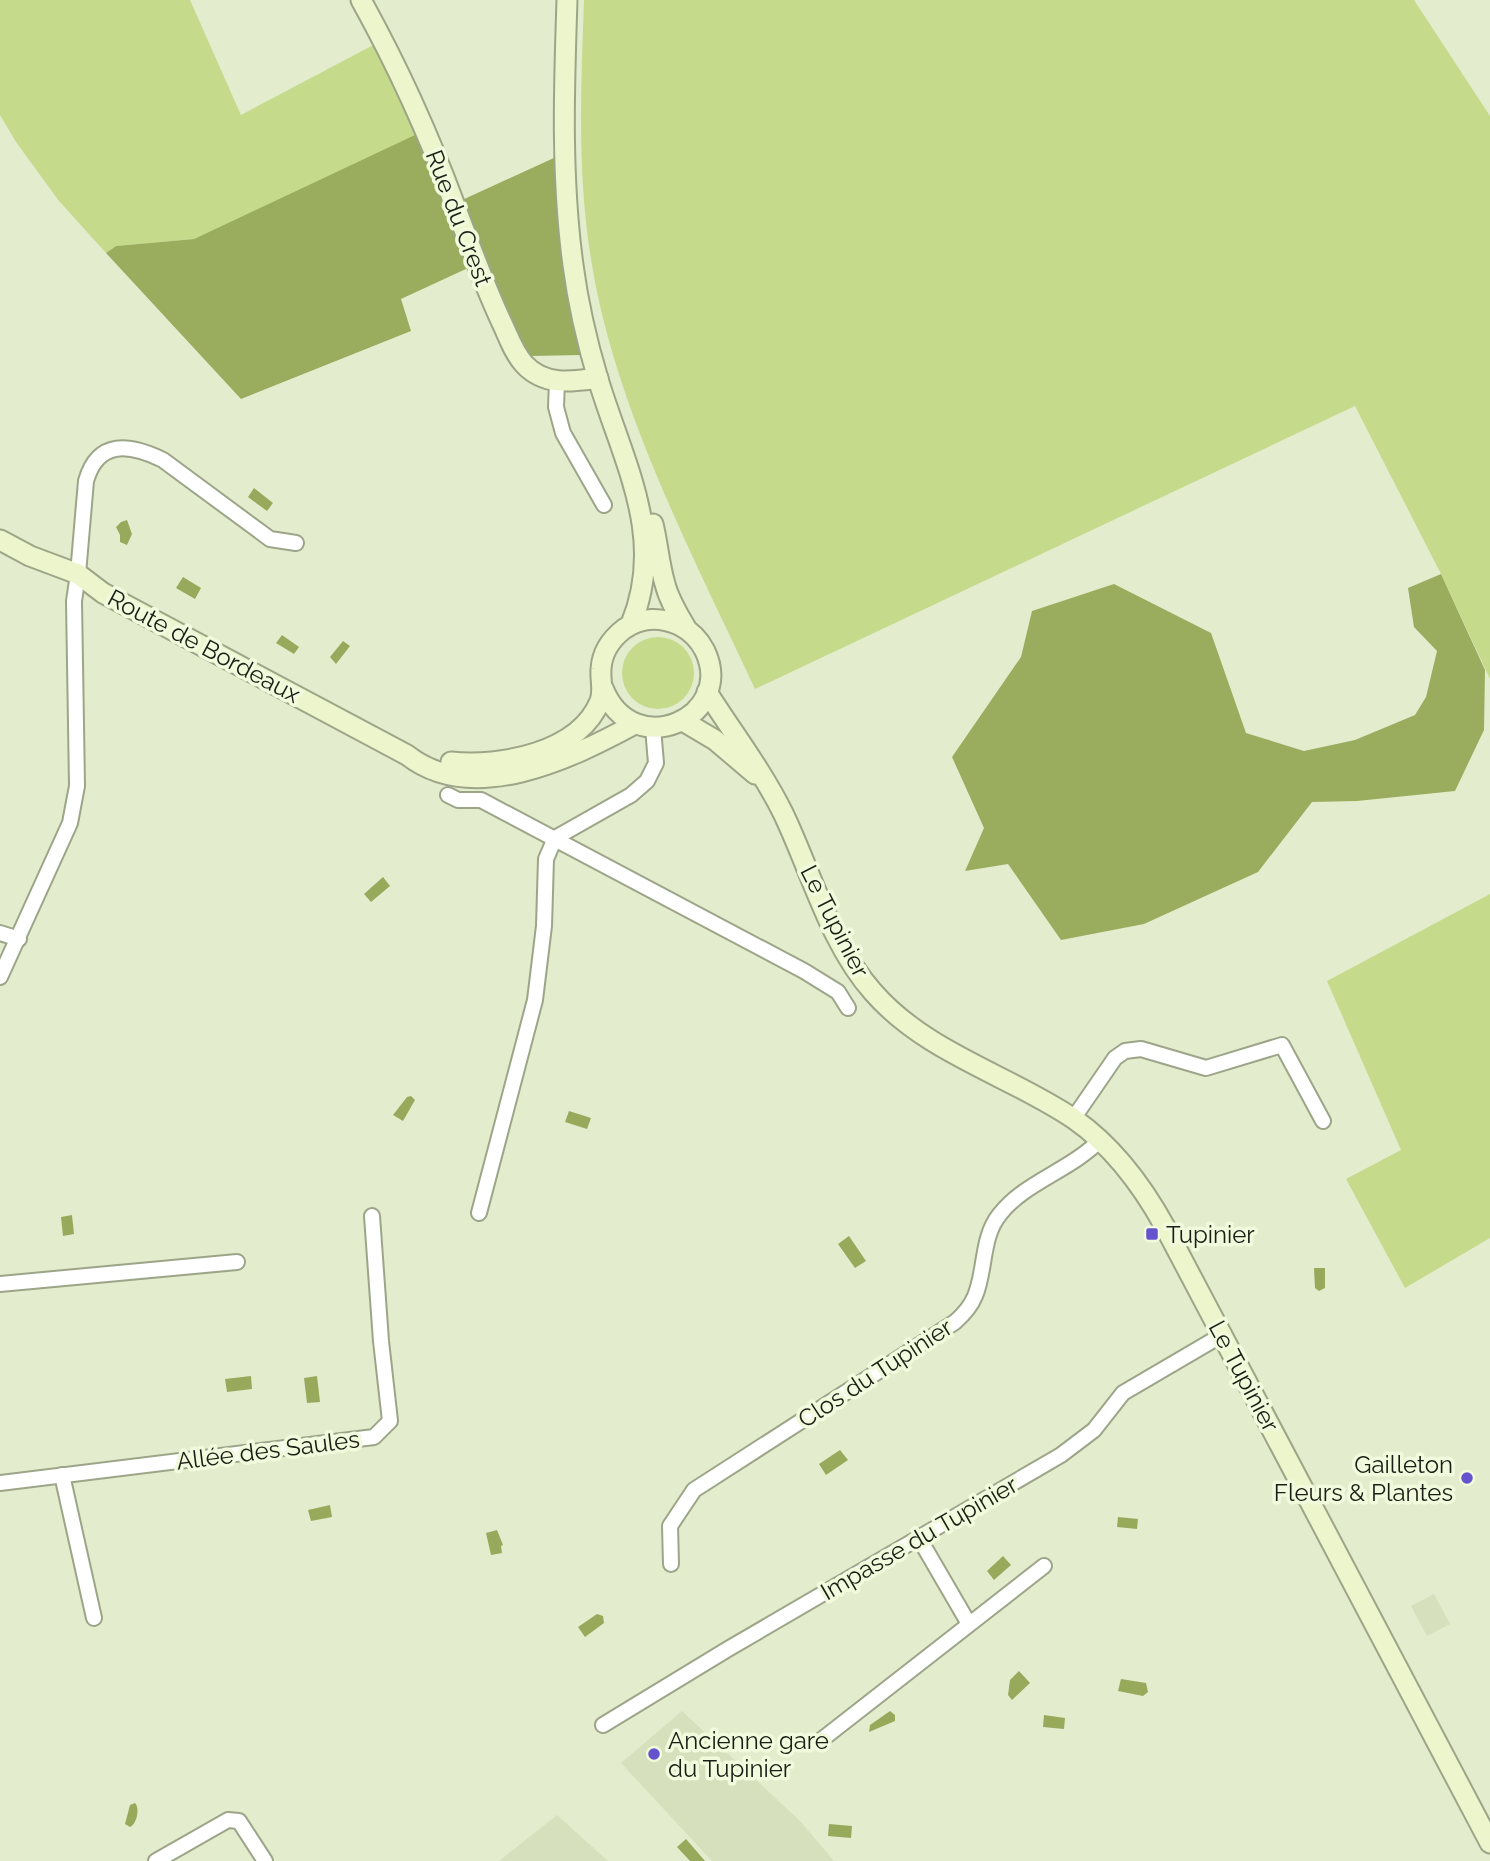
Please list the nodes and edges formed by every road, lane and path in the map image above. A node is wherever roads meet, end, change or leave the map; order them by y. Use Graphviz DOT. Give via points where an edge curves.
graph roads {
  1 [pos="361,0"];
  2 [pos="567,0"];
  3 [pos="598,378"];
  4 [pos="558,381"];
  5 [pos="629,470"];
  6 [pos="604,505"];
  7 [pos="0,540"];
  8 [pos="296,544"];
  9 [pos="78,574"];
  10 [pos="631,624"];
  11 [pos="686,628"];
  12 [pos="603,688"];
  13 [pos="707,692"];
  14 [pos="683,721"];
  15 [pos="644,726"];
  16 [pos="407,755"];
  17 [pos="768,785"];
  18 [pos="448,795"];
  19 [pos="555,838"];
  20 [pos="0,933"];
  21 [pos="19,939"];
  22 [pos="0,977"];
  23 [pos="848,1008"];
  24 [pos="1073,1119"];
  25 [pos="1322,1121"];
  26 [pos="1100,1140"];
  27 [pos="479,1213"];
  28 [pos="372,1216"];
  29 [pos="237,1262"];
  30 [pos="0,1284"];
  31 [pos="1222,1335"];
  32 [pos="62,1475"];
  33 [pos="0,1483"];
  34 [pos="919,1538"];
  35 [pos="671,1564"];
  36 [pos="1044,1566"];
  37 [pos="94,1618"];
  38 [pos="969,1625"];
  39 [pos="603,1725"];
  40 [pos="820,1741"];
  41 [pos="1490,1843"];
  42 [pos="156,1861"];
  43 [pos="265,1861"];
  1 -- 4 [label="main road, Rue du Crest" via="421,122 481,278 515,350 536,374"];
  2 -- 3 [label="main road" via="563,123 572,251"];
  3 -- 4 [label="main road, Rue du Crest"];
  3 -- 5 [label="main road"];
  4 -- 6 [label="street" via="556,407 563,433"];
  5 -- 10 [label="main road" via="642,516 646,555 645,581"];
  5 -- 11 [label="main road" via="650,515 671,603"];
  7 -- 9 [label="main road, Route de Bordeaux"];
  8 -- 9 [label="street" via="270,539 145,451 107,450 90,468 86,481"];
  9 -- 16 [label="main road, Route de Bordeaux" via="103,593"];
  9 -- 21 [label="street" via="74,601 77,786 70,823"];
  10 -- 11 [label="main road" via="669,620"];
  10 -- 12 [label="main road" via="616,635 606,651 601,669"];
  11 -- 13 [label="main road" via="708,656"];
  12 -- 15 [label="main road" via="615,710"];
  12 -- 16 [label="main road, Route de Bordeaux" via="595,709 576,731 535,754 466,763"];
  13 -- 14 [label="main road"];
  13 -- 17 [label="main road, Le Tupinier"];
  14 -- 15 [label="main road" via="668,727"];
  14 -- 17 [label="main road" via="715,740"];
  15 -- 16 [label="main road, Route de Bordeaux" via="519,773 484,777 442,773"];
  15 -- 19 [label="street" via="656,763 646,781 631,795"];
  17 -- 24 [label="main road, Le Tupinier" via="840,941 874,993 917,1032"];
  18 -- 19 [label="street, Le Tupinier" via="481,800"];
  19 -- 23 [label="street, Le Tupinier" via="804,971 838,992"];
  19 -- 27 [label="street" via="546,859 535,1000"];
  20 -- 21 [label="street"];
  21 -- 22 [label="street"];
  24 -- 25 [label="street" via="1115,1058 1125,1051 1142,1049 1206,1068 1282,1045"];
  24 -- 26 [label="main road, Le Tupinier"];
  26 -- 31 [label="main road, Le Tupinier" via="1131,1172 1153,1205"];
  26 -- 35 [label="street, Clos du Tupinier" via="999,1215 990,1231 975,1296 955,1322 694,1490 670,1526"];
  28 -- 32 [label="street, Allée des Saules" via="390,1420 374,1437"];
  29 -- 30 [label="street"];
  31 -- 34 [label="street, Impasse du Tupinier" via="1123,1393 1094,1430 1061,1455"];
  31 -- 41 [label="main road, Le Tupinier"];
  32 -- 33 [label="street, Allée des Saules"];
  32 -- 37 [label="street"];
  34 -- 38 [label="street"];
  34 -- 39 [label="street, Impasse du Tupinier"];
  36 -- 38 [label="street"];
  38 -- 40 [label="street"];
  42 -- 43 [label="street" via="228,1820 239,1821"];
}
